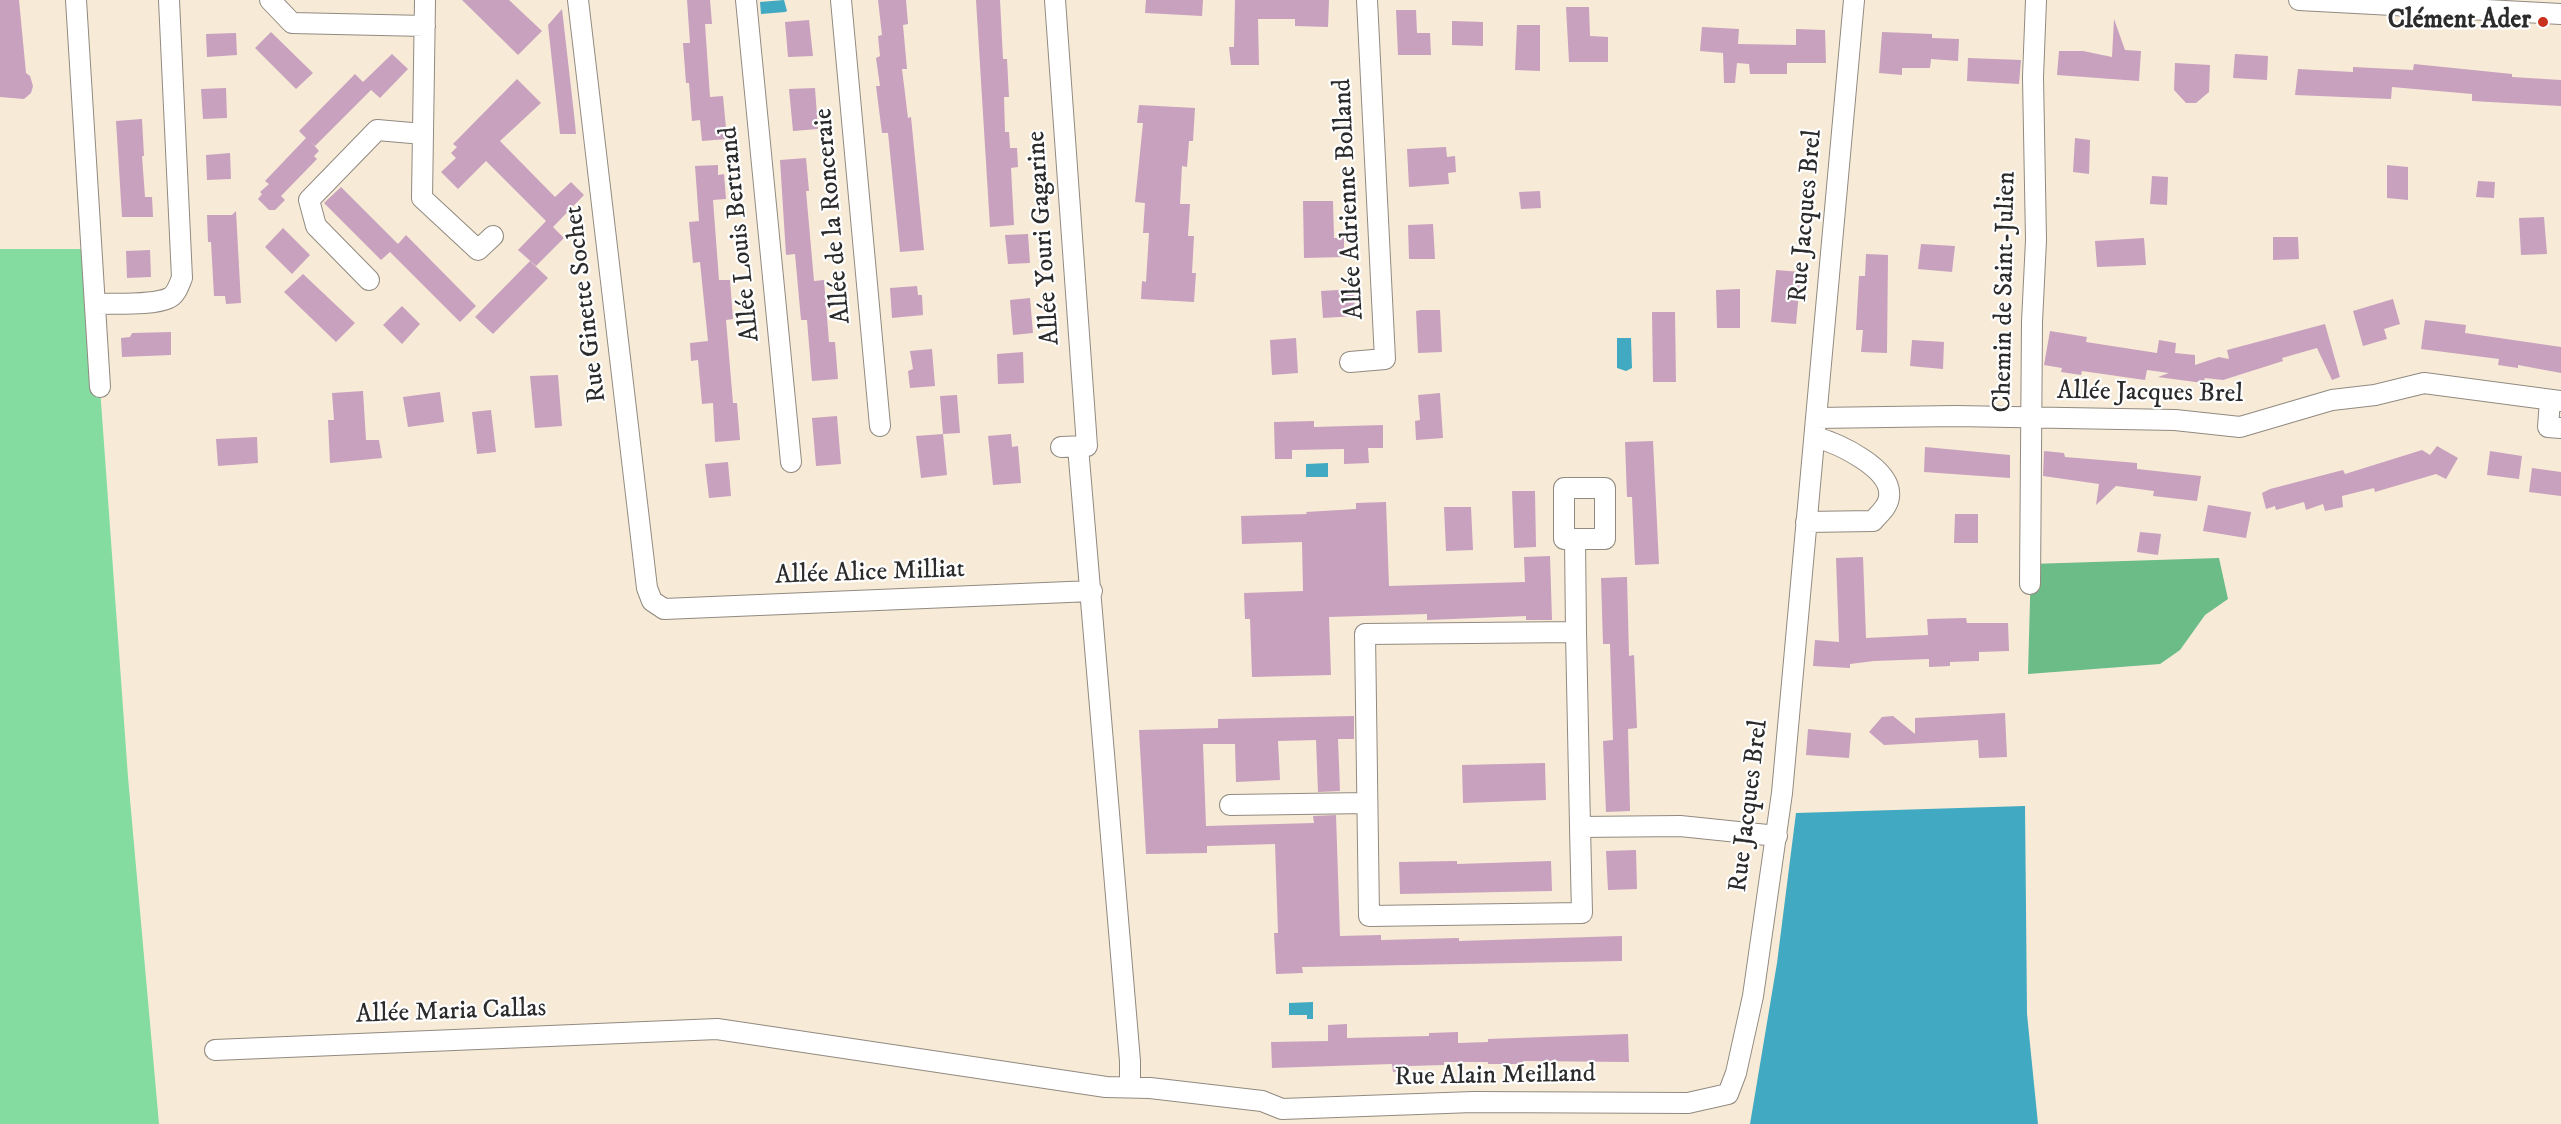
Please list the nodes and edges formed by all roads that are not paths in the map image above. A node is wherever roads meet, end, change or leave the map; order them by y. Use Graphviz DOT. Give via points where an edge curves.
graph roads {
  1 [pos="76,0"];
  2 [pos="169,0"];
  3 [pos="270,0"];
  4 [pos="425,0"];
  5 [pos="578,0"];
  6 [pos="746,0"];
  7 [pos="841,0"];
  8 [pos="1055,0"];
  9 [pos="1367,0"];
  10 [pos="1854,0"];
  11 [pos="2036,0"];
  12 [pos="2299,0"];
  13 [pos="2317,0"];
  14 [pos="2561,14"];
  15 [pos="425,26"];
  16 [pos="423,134"];
  17 [pos="493,236"];
  18 [pos="369,280"];
  19 [pos="95,304"];
  20 [pos="1350,362"];
  21 [pos="100,387"];
  22 [pos="2556,400"];
  23 [pos="2031,419"];
  24 [pos="880,426"];
  25 [pos="1815,428"];
  26 [pos="2561,428"];
  27 [pos="791,462"];
  28 [pos="1806,522"];
  29 [pos="1575,538"];
  30 [pos="2030,585"];
  31 [pos="1092,591"];
  32 [pos="652,601"];
  33 [pos="1576,632"];
  34 [pos="1367,803"];
  35 [pos="1230,805"];
  36 [pos="1580,827"];
  37 [pos="1776,836"];
  38 [pos="216,1050"];
  39 [pos="1130,1088"];
  40 [pos="1728,1094"];
  1 -- 19 [label="street"];
  2 -- 19 [label="street" via="182,278 169,298"];
  3 -- 15 [label="street" via="292,23"];
  4 -- 15 [label="street"];
  5 -- 32 [label="street, Rue Ginette Sochet" via="647,588"];
  6 -- 27 [label="street, Allée Louis Bertrand"];
  7 -- 24 [label="street, Allée de la Ronceraie"];
  8 -- 31 [label="street, Allée Youri Gagarine" via="1088,446 1070,447"];
  9 -- 20 [label="street, Allée Adrienne Bolland" via="1385,359"];
  10 -- 25 [label="street, Rue Jacques Brel"];
  11 -- 23 [label="street, Chemin de Saint-Julien"];
  12 -- 13 [label="street"];
  13 -- 14 [label="street"];
  15 -- 16 [label="street"];
  16 -- 17 [label="street" via="422,198 478,250"];
  16 -- 18 [label="street" via="377,130 309,200 316,226"];
  19 -- 21 [label="street"];
  22 -- 23 [label="street, Allée Jacques Brel" via="2424,383 2332,400 2240,427 2175,420"];
  22 -- 26 [label="street, Allée Jacques Brel" via="2548,427"];
  23 -- 25 [label="street, Allée Jacques Brel" via="1956,416"];
  23 -- 30 [label="street, Chemin de Saint-Julien"];
  25 -- 28 [label="street, Rue Jacques Brel"];
  25 -- 28 [label="street" via="1866,462 1887,485 1889,497 1884,510 1873,521"];
  28 -- 37 [label="street, Rue Jacques Brel"];
  29 -- 33 [label="street"];
  31 -- 32 [label="street, Allée Alice Milliat" via="664,609"];
  31 -- 39 [label="street"];
  33 -- 34 [label="street" via="1365,634"];
  33 -- 36 [label="street"];
  34 -- 35 [label="street"];
  34 -- 36 [label="street" via="1369,916 1582,913"];
  36 -- 37 [label="street" via="1680,826"];
  37 -- 40 [label="street, Rue Jacques Brel" via="1753,996"];
  38 -- 39 [label="street, Allée Maria Callas" via="717,1029"];
  39 -- 40 [label="street, Rue Alain Meilland" via="1262,1101 1282,1108 1473,1102 1688,1103"];
}
